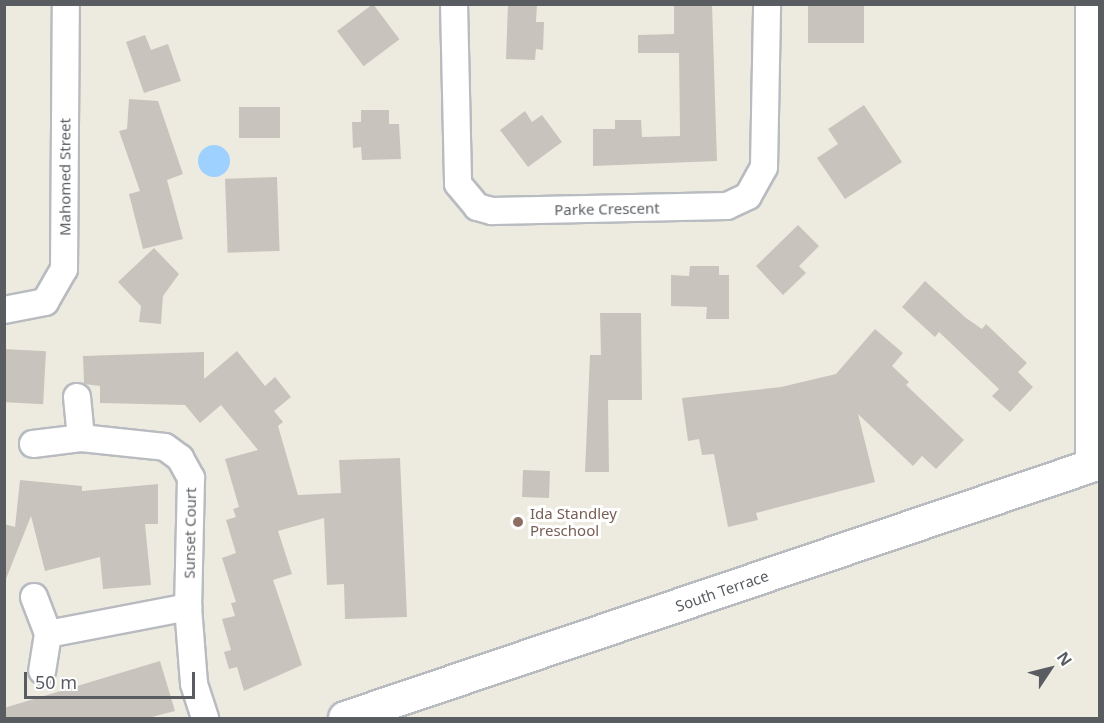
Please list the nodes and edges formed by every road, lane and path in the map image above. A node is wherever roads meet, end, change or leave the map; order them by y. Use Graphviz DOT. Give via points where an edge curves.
graph roads {
  1 [pos="66,4"];
  2 [pos="454,4"];
  3 [pos="767,4"];
  4 [pos="1089,4"];
  5 [pos="4,310"];
  6 [pos="77,397"];
  7 [pos="81,438"];
  8 [pos="33,444"];
  9 [pos="1094,465"];
  10 [pos="34,597"];
  11 [pos="188,607"];
  12 [pos="48,634"];
  13 [pos="42,671"];
  14 [pos="205,718"];
  15 [pos="345,718"];
  1 -- 5 [label="street, Mahomed Street" via="64,268 45,302"];
  2 -- 3 [label="street, Parke Crescent" via="458,184 477,207 492,211 727,206 748,196 764,167"];
  4 -- 9 [label="street"];
  6 -- 7 [label="street"];
  7 -- 8 [label="street, Sunset Court"];
  7 -- 11 [label="street, Sunset Court" via="165,447 180,458 191,478"];
  9 -- 15 [label="street, South Terrace"];
  10 -- 12 [label="street"];
  11 -- 12 [label="street"];
  11 -- 14 [label="street, Sunset Court" via="194,684"];
  12 -- 13 [label="street"];
}
